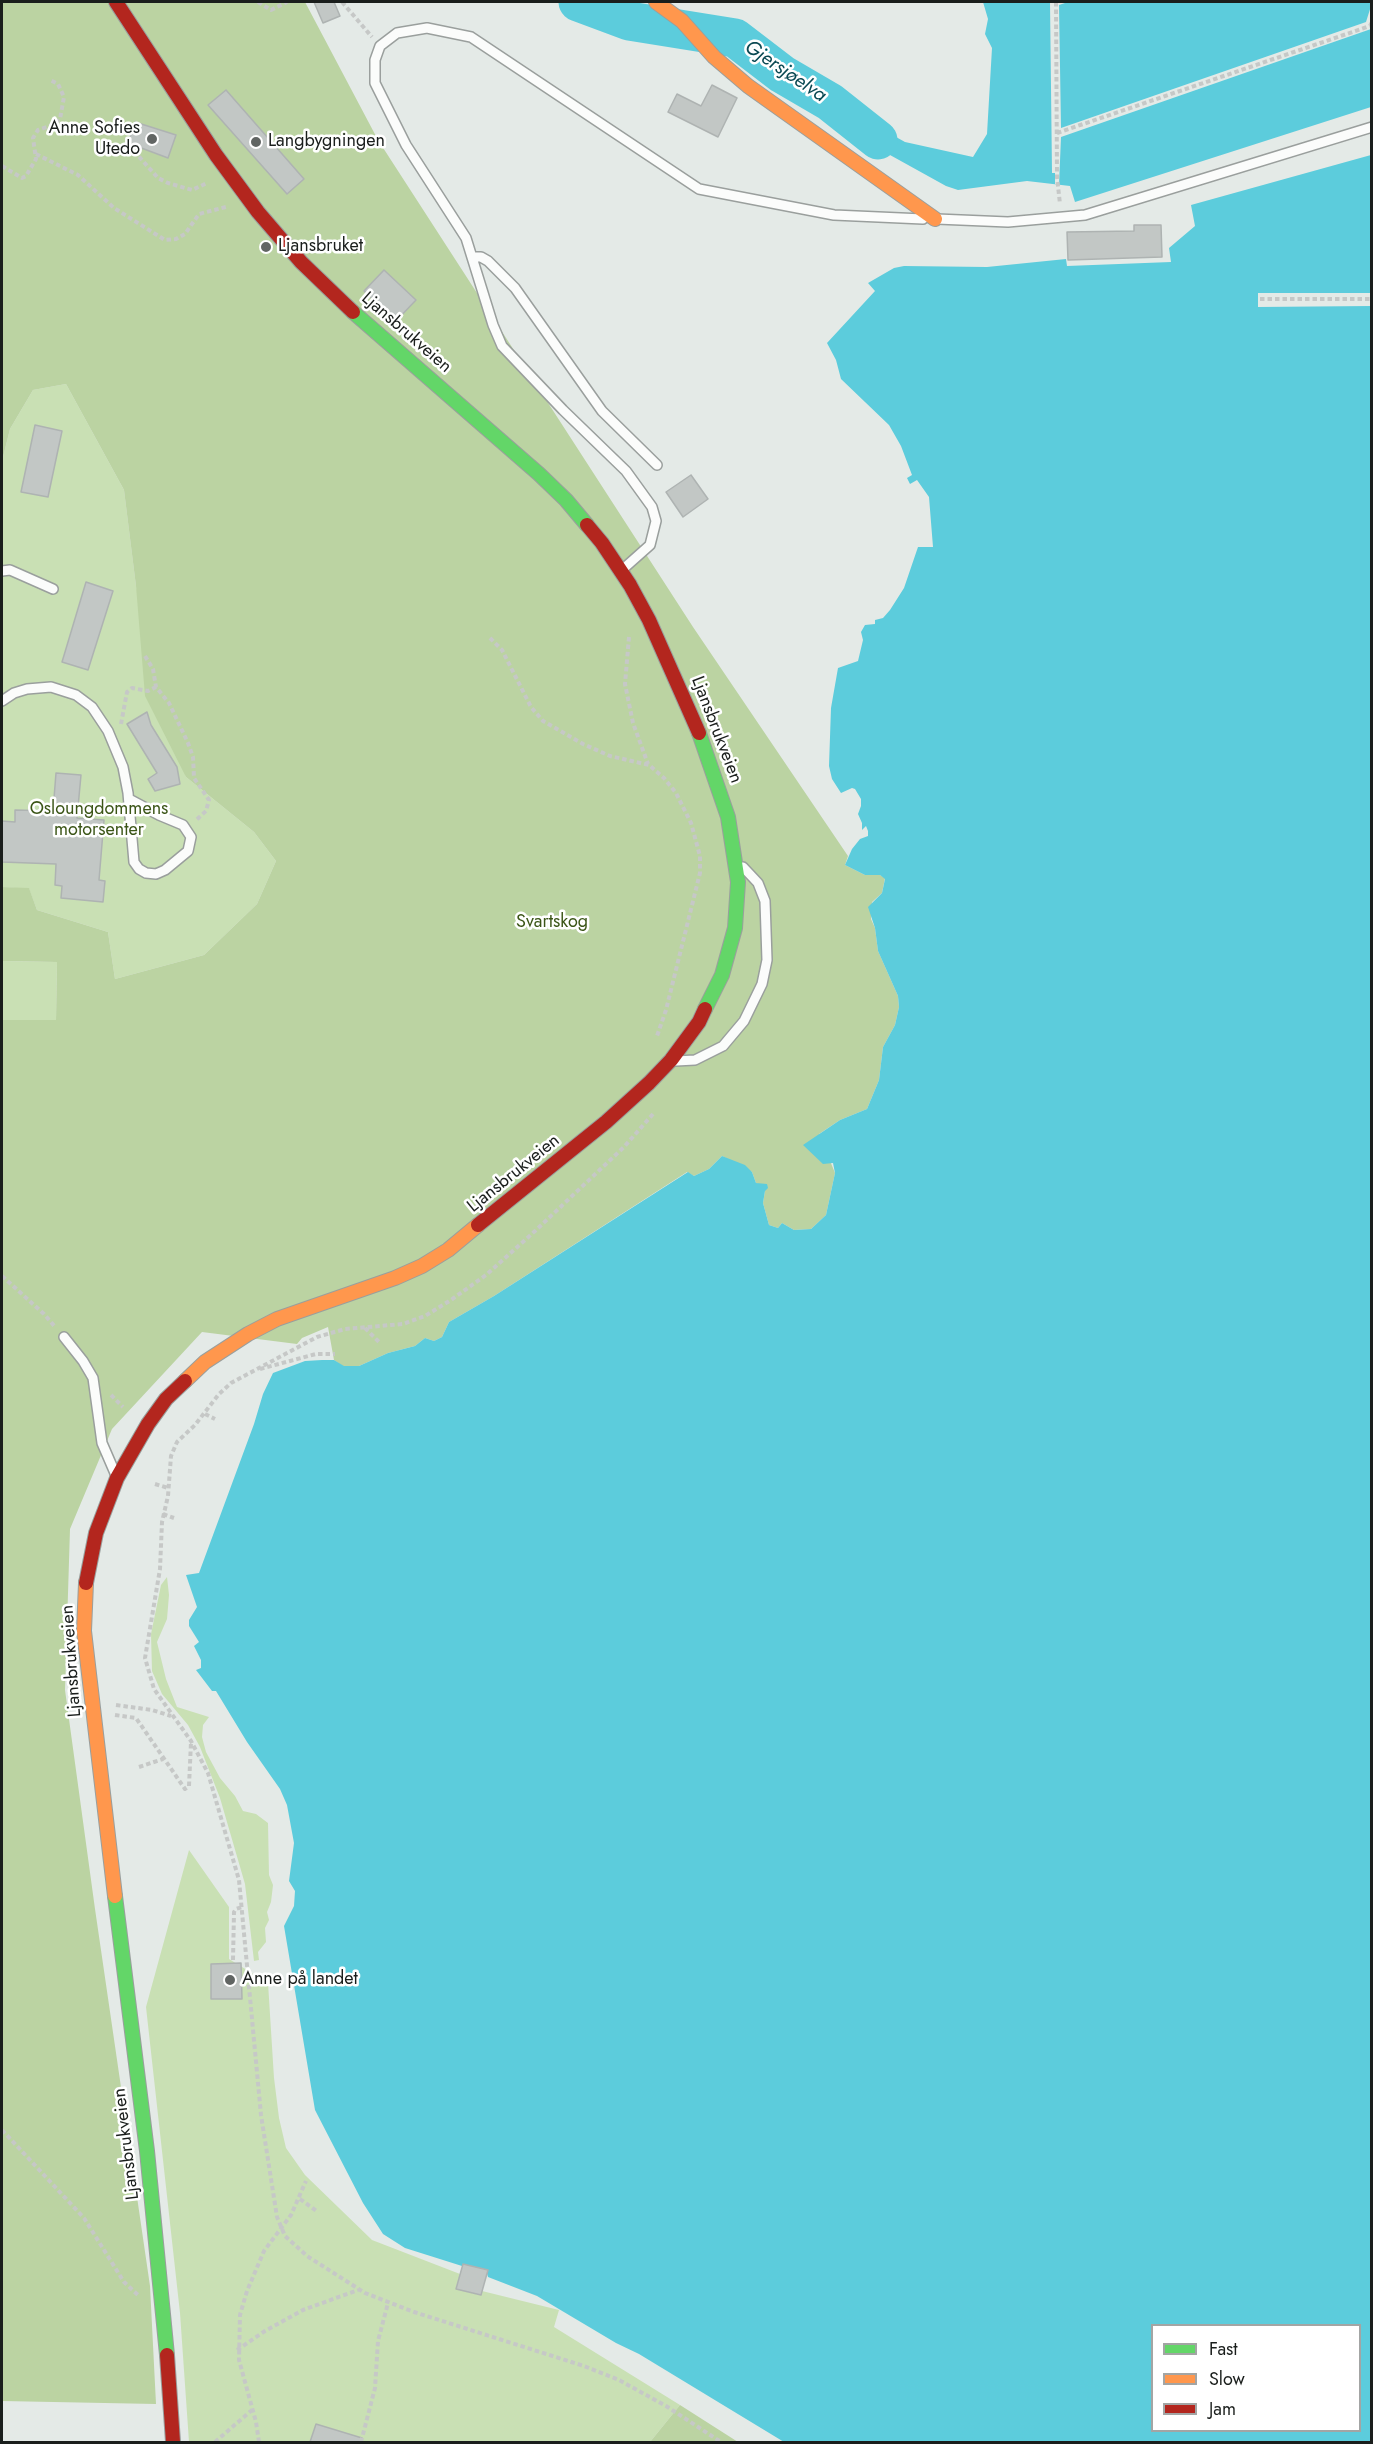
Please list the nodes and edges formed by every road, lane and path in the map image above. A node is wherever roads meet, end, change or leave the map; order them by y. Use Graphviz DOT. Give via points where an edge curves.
graph roads {
  1 [pos="116,2"];
  2 [pos="258,2"];
  3 [pos="287,2"];
  4 [pos="342,2"];
  5 [pos="656,2"];
  6 [pos="1056,2"];
  7 [pos="1371,22"];
  8 [pos="380,46"];
  9 [pos="50,80"];
  10 [pos="1371,127"];
  11 [pos="1057,133"];
  12 [pos="134,151"];
  13 [pos="36,154"];
  14 [pos="2,166"];
  15 [pos="227,171"];
  16 [pos="241,189"];
  17 [pos="1061,217"];
  18 [pos="935,219"];
  19 [pos="473,257"];
  20 [pos="1260,299"];
  21 [pos="1371,299"];
  22 [pos="657,465"];
  23 [pos="2,571"];
  24 [pos="621,571"];
  25 [pos="53,589"];
  26 [pos="630,630"];
  27 [pos="490,638"];
  28 [pos="145,656"];
  29 [pos="156,687"];
  30 [pos="2,700"];
  31 [pos="111,739"];
  32 [pos="649,765"];
  33 [pos="129,799"];
  34 [pos="187,830"];
  35 [pos="736,862"];
  36 [pos="652,1044"];
  37 [pos="671,1060"];
  38 [pos="657,1108"];
  39 [pos="2,1276"];
  40 [pos="364,1327"];
  41 [pos="64,1337"];
  42 [pos="379,1342"];
  43 [pos="335,1354"];
  44 [pos="253,1371"];
  45 [pos="204,1414"];
  46 [pos="215,1419"];
  47 [pos="117,1478"];
  48 [pos="155,1484"];
  49 [pos="168,1488"];
  50 [pos="164,1514"];
  51 [pos="174,1518"];
  52 [pos="92,1702"];
  53 [pos="105,1714"];
  54 [pos="172,1716"];
  55 [pos="191,1741"];
  56 [pos="163,1759"];
  57 [pos="139,1767"];
  58 [pos="242,1907"];
  59 [pos="233,1960"];
  60 [pos="2,2130"];
  61 [pos="306,2181"];
  62 [pos="300,2199"];
  63 [pos="318,2212"];
  64 [pos="280,2228"];
  65 [pos="358,2290"];
  66 [pos="388,2302"];
  67 [pos="163,2303"];
  68 [pos="237,2350"];
  69 [pos="252,2410"];
  70 [pos="173,2442"];
  71 [pos="214,2442"];
  72 [pos="259,2442"];
  73 [pos="361,2442"];
  74 [pos="722,2442"];
  1 -- 15 [label="main road, Ljansbrukveien"];
  2 -- 3 [label="path" via="271,10"];
  4 -- 8 [label="path"];
  5 -- 18 [label="main road" via="682,21 714,57 748,86"];
  6 -- 11 [label="path"];
  7 -- 11 [label="path" via="1370,26"];
  8 -- 18 [label="lane" via="397,33 427,28 471,37 699,189 834,215"];
  8 -- 19 [label="lane" via="375,60 375,83 406,145 466,238"];
  9 -- 13 [label="path" via="58,84 64,97 60,119 38,130 33,138"];
  10 -- 17 [label="lane" via="1085,215"];
  11 -- 17 [label="path"];
  12 -- 15 [label="path" via="158,178 180,188 192,190"];
  13 -- 14 [label="path" via="22,178"];
  13 -- 16 [label="path" via="78,175 114,208 165,240 184,234 199,214 229,207"];
  15 -- 16 [label="main road, Ljansbrukveien"];
  16 -- 24 [label="main road, Ljansbrukveien" via="324,285 566,500"];
  17 -- 18 [label="lane" via="1008,222"];
  19 -- 22 [label="lane" via="488,261 515,288 602,411"];
  19 -- 24 [label="lane" via="502,346 626,471 652,507 656,521 650,545"];
  20 -- 21 [label="path"];
  23 -- 25 [label="lane" via="10,570"];
  24 -- 35 [label="main road, Ljansbrukveien" via="664,651 696,724 722,798"];
  26 -- 32 [label="path" via="625,684 633,723"];
  27 -- 32 [label="path" via="502,650 531,707 543,721 610,756"];
  28 -- 29 [label="path" via="153,669"];
  29 -- 31 [label="path" via="148,691 132,688 127,692 124,721"];
  29 -- 34 [label="path" via="188,743 194,778 209,800 206,811"];
  30 -- 31 [label="lane" via="40,687 68,692 92,707"];
  31 -- 33 [label="lane" via="123,767"];
  32 -- 36 [label="path" via="676,793 692,823 700,856 700,873 666,1010"];
  33 -- 34 [label="lane"];
  33 -- 34 [label="lane" via="131,847 139,869 156,874 178,860 188,851 191,837"];
  35 -- 37 [label="main road, Ljansbrukveien" via="737,907 730,952 699,1022"];
  35 -- 37 [label="lane" via="752,875 765,901 767,960 762,984 744,1021 723,1046 695,1060"];
  37 -- 47 [label="main road, Ljansbrukveien" via="606,1122 448,1250 395,1278 277,1319 205,1362 154,1416"];
  38 -- 40 [label="path" via="624,1147 486,1275 416,1320 394,1326"];
  39 -- 41 [label="path"];
  40 -- 42 [label="path"];
  40 -- 44 [label="path" via="317,1337"];
  41 -- 47 [label="lane" via="93,1378 102,1443"];
  43 -- 44 [label="path" via="316,1354"];
  44 -- 45 [label="path" via="224,1389"];
  45 -- 46 [label="path"];
  45 -- 49 [label="path" via="174,1447"];
  47 -- 52 [label="main road, Ljansbrukveien" via="96,1533 86,1582 84,1631"];
  48 -- 49 [label="path"];
  49 -- 50 [label="path"];
  50 -- 51 [label="path"];
  50 -- 54 [label="path" via="160,1569 145,1658 154,1689"];
  52 -- 54 [label="path"];
  52 -- 67 [label="main road, Ljansbrukveien"];
  53 -- 56 [label="path" via="136,1718"];
  54 -- 55 [label="path"];
  55 -- 56 [label="path" via="188,1789"];
  55 -- 58 [label="path" via="215,1795 239,1880"];
  56 -- 57 [label="path"];
  58 -- 59 [label="path" via="234,1912"];
  58 -- 64 [label="path" via="261,2115"];
  60 -- 67 [label="path" via="84,2218 130,2289"];
  61 -- 62 [label="path"];
  62 -- 63 [label="path"];
  62 -- 64 [label="path"];
  64 -- 65 [label="path" via="307,2256"];
  64 -- 68 [label="path" via="264,2251 247,2291 238,2326"];
  65 -- 66 [label="path"];
  65 -- 68 [label="path" via="303,2310"];
  66 -- 73 [label="path" via="378,2341 375,2388"];
  66 -- 74 [label="path" via="619,2380"];
  67 -- 70 [label="main road, Ljansbrukveien"];
  68 -- 69 [label="path"];
  69 -- 71 [label="path"];
  69 -- 72 [label="path"];
}
